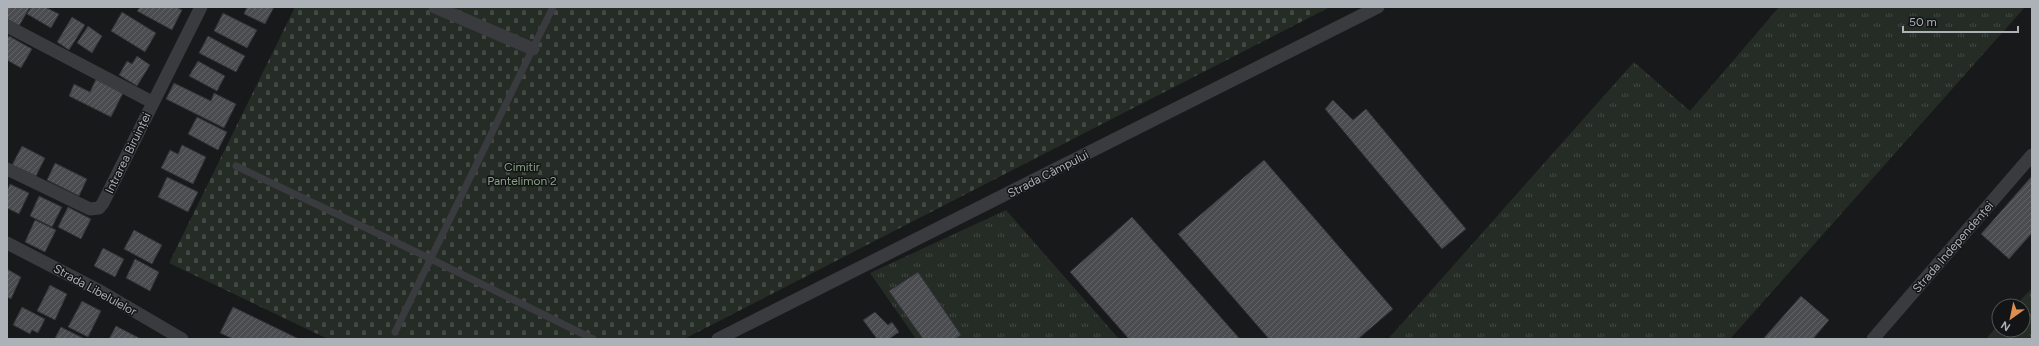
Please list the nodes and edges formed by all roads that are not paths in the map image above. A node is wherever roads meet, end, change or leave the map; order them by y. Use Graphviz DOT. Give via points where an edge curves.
graph roads {
  1 [pos="201,7"];
  2 [pos="436,7"];
  3 [pos="554,7"];
  4 [pos="1378,7"];
  5 [pos="7,26"];
  6 [pos="533,49"];
  7 [pos="152,102"];
  8 [pos="2032,155"];
  9 [pos="236,166"];
  10 [pos="7,169"];
  11 [pos="7,244"];
  12 [pos="431,258"];
  13 [pos="395,332"];
  14 [pos="182,339"];
  15 [pos="593,339"];
  16 [pos="718,339"];
  17 [pos="1873,339"];
  1 -- 7 [label="street, Intrarea Biruinței"];
  2 -- 6 [label="street"];
  3 -- 6 [label="lane"];
  4 -- 16 [label="street, Strada Câmpului"];
  5 -- 7 [label="street"];
  6 -- 12 [label="lane"];
  7 -- 10 [label="street, Intrarea Biruinței" via="104,203 99,208 90,209"];
  8 -- 17 [label="street, Strada Independenței"];
  9 -- 12 [label="lane"];
  11 -- 14 [label="street, Strada Libelulelor" via="100,291"];
  12 -- 13 [label="lane"];
  12 -- 15 [label="lane"];
}
